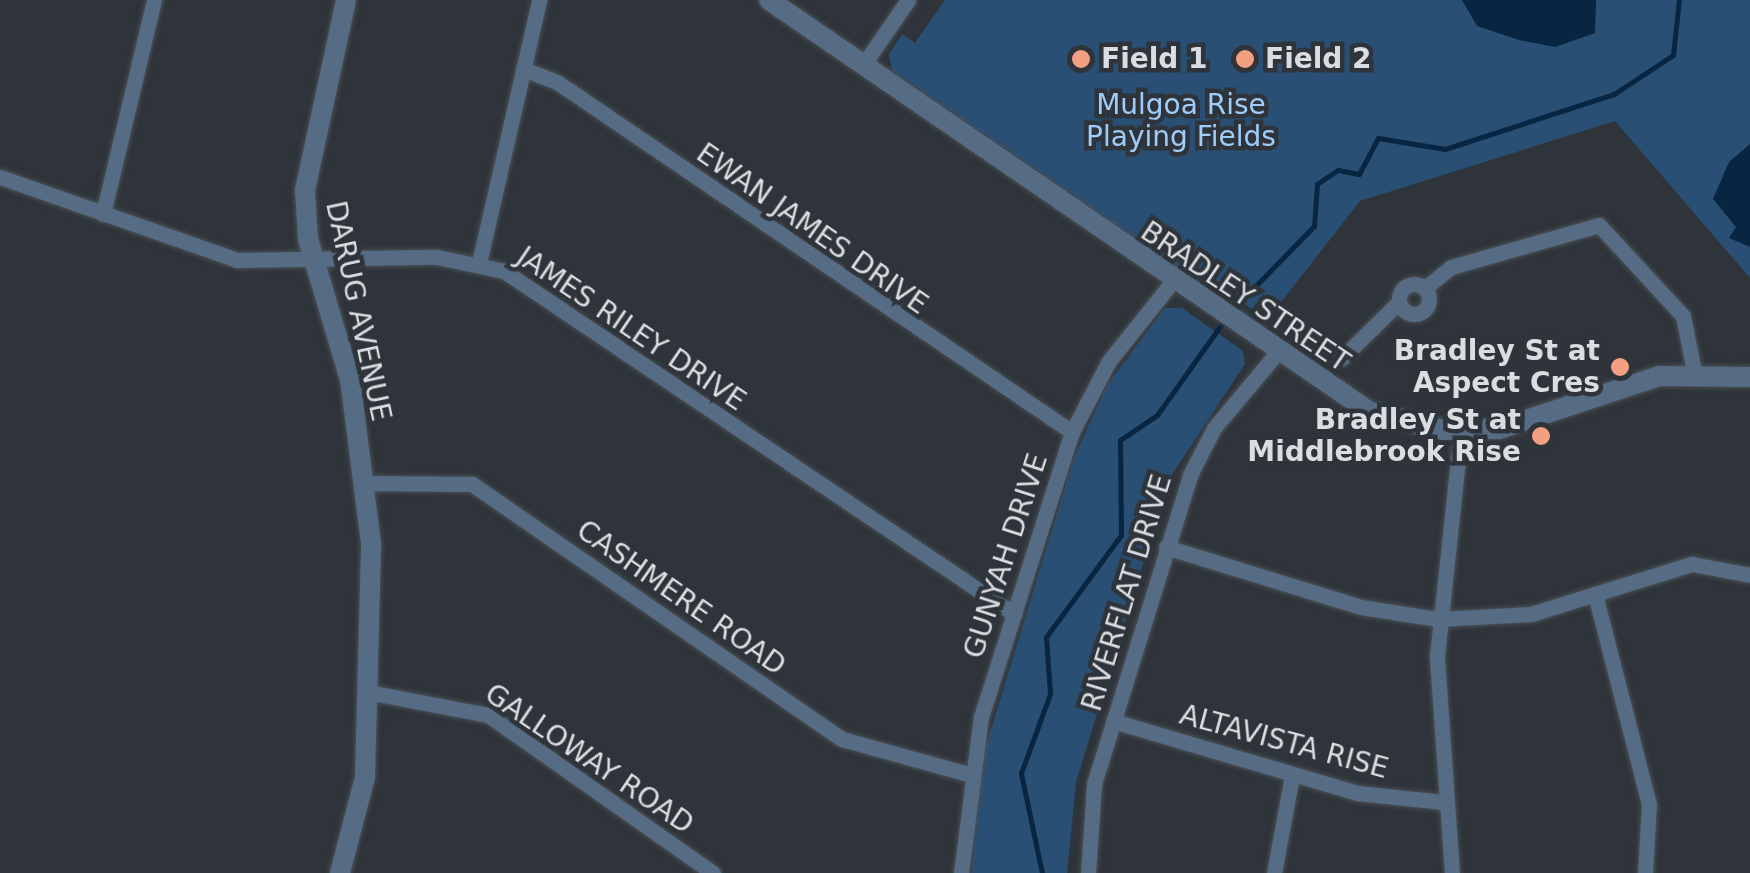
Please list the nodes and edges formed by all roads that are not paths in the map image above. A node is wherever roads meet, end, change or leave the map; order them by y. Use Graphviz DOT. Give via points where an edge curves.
graph roads {
  1 [pos="154,0"];
  2 [pos="346,0"];
  3 [pos="539,0"];
  4 [pos="770,0"];
  5 [pos="908,0"];
  6 [pos="863,65"];
  7 [pos="523,69"];
  8 [pos="0,177"];
  9 [pos="103,214"];
  10 [pos="314,263"];
  11 [pos="478,263"];
  12 [pos="1172,282"];
  13 [pos="1425,288"];
  14 [pos="1400,302"];
  15 [pos="1276,354"];
  16 [pos="1342,358"];
  17 [pos="1694,372"];
  18 [pos="1750,377"];
  19 [pos="1461,431"];
  20 [pos="1072,432"];
  21 [pos="364,483"];
  22 [pos="1166,548"];
  23 [pos="1750,576"];
  24 [pos="1596,598"];
  25 [pos="1014,614"];
  26 [pos="1438,618"];
  27 [pos="373,693"];
  28 [pos="1113,721"];
  29 [pos="968,774"];
  30 [pos="1292,776"];
  31 [pos="1444,802"];
  32 [pos="340,873"];
  33 [pos="713,873"];
  34 [pos="961,873"];
  35 [pos="1088,873"];
  36 [pos="1274,873"];
  37 [pos="1452,873"];
  38 [pos="1645,873"];
  1 -- 9 [label="street"];
  2 -- 10 [label="street, DARUG AVENUE" via="306,180"];
  3 -- 7 [label="street"];
  4 -- 6 [label="street, BRADLEY STREET"];
  5 -- 6 [label="street"];
  6 -- 12 [label="street, BRADLEY STREET"];
  7 -- 11 [label="street"];
  7 -- 20 [label="street, EWAN JAMES DRIVE" via="557,82"];
  8 -- 9 [label="street, JAMES RILEY DRIVE"];
  9 -- 10 [label="street, JAMES RILEY DRIVE" via="223,257"];
  10 -- 11 [label="street, JAMES RILEY DRIVE"];
  10 -- 21 [label="street, DARUG AVENUE" via="350,380"];
  11 -- 25 [label="street, JAMES RILEY DRIVE" via="536,289"];
  12 -- 15 [label="street, BRADLEY STREET"];
  12 -- 20 [label="street, GUNYAH DRIVE" via="1109,362"];
  13 -- 14 [label="street" via="1407,286"];
  13 -- 14 [label="street" via="1424,311 1409,314"];
  13 -- 17 [label="street" via="1451,267 1599,225 1682,316"];
  14 -- 16 [label="street"];
  15 -- 19 [label="street, BRADLEY STREET" via="1370,412"];
  15 -- 22 [label="street, RIVERFLAT DRIVE" via="1202,447"];
  17 -- 18 [label="street, BRADLEY STREET"];
  17 -- 19 [label="street, BRADLEY STREET" via="1635,382 1519,425"];
  19 -- 26 [label="street"];
  20 -- 25 [label="street, GUNYAH DRIVE"];
  21 -- 27 [label="street, DARUG AVENUE"];
  21 -- 29 [label="street, CASHMERE ROAD" via="472,484 842,740"];
  22 -- 26 [label="street" via="1362,607"];
  22 -- 28 [label="street, RIVERFLAT DRIVE"];
  23 -- 24 [label="street" via="1692,564"];
  24 -- 26 [label="street" via="1531,614"];
  24 -- 38 [label="street" via="1649,804"];
  25 -- 29 [label="street, GUNYAH DRIVE"];
  26 -- 31 [label="street"];
  27 -- 32 [label="street, DARUG AVENUE" via="362,797"];
  27 -- 33 [label="street, GALLOWAY ROAD" via="488,715"];
  28 -- 30 [label="street, ALTAVISTA RISE"];
  28 -- 35 [label="street, RIVERFLAT DRIVE" via="1090,800"];
  29 -- 34 [label="street, GUNYAH DRIVE"];
  30 -- 31 [label="street, ALTAVISTA RISE"];
  30 -- 36 [label="street"];
  31 -- 37 [label="street"];
}
